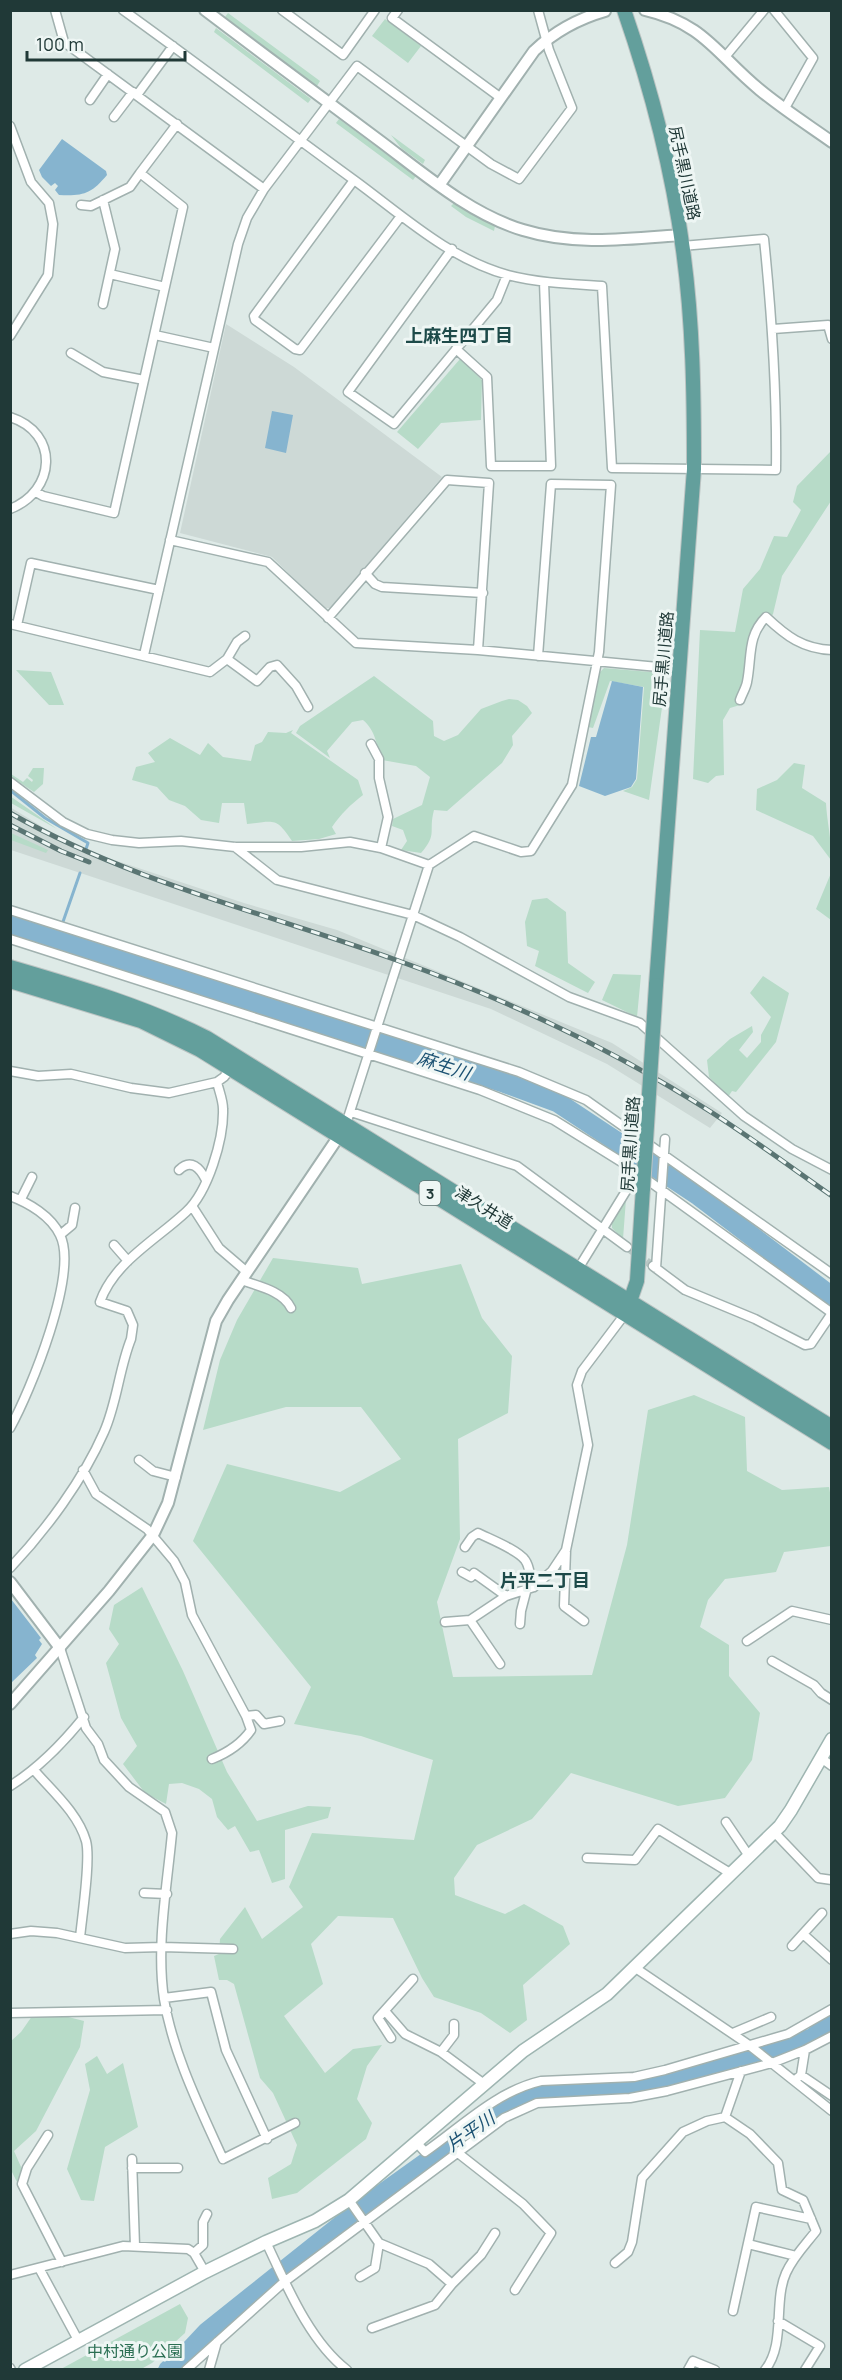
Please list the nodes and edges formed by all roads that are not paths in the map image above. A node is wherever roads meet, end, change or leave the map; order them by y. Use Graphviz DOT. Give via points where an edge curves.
graph roads {
  1 [pos="55,10"];
  2 [pos="123,10"];
  3 [pos="205,10"];
  4 [pos="282,10"];
  5 [pos="375,10"];
  6 [pos="398,10"];
  7 [pos="538,10"];
  8 [pos="624,10"];
  9 [pos="645,10"];
  10 [pos="764,10"];
  11 [pos="774,10"];
  12 [pos="605,11"];
  13 [pos="668,13"];
  14 [pos="546,39"];
  15 [pos="173,46"];
  16 [pos="725,57"];
  17 [pos="108,74"];
  18 [pos="135,94"];
  19 [pos="501,98"];
  20 [pos="90,100"];
  21 [pos="329,103"];
  22 [pos="785,108"];
  23 [pos="114,117"];
  24 [pos="177,124"];
  25 [pos="10,126"];
  26 [pos="300,142"];
  27 [pos="831,142"];
  28 [pos="467,146"];
  29 [pos="140,173"];
  30 [pos="354,180"];
  31 [pos="440,184"];
  32 [pos="264,189"];
  33 [pos="103,200"];
  34 [pos="81,205"];
  35 [pos="401,216"];
  36 [pos="682,241"];
  37 [pos="452,249"];
  38 [pos="110,274"];
  39 [pos="507,275"];
  40 [pos="544,282"];
  41 [pos="165,287"];
  42 [pos="103,304"];
  43 [pos="773,329"];
  44 [pos="154,335"];
  45 [pos="10,336"];
  46 [pos="831,339"];
  47 [pos="214,348"];
  48 [pos="456,349"];
  49 [pos="71,353"];
  50 [pos="144,381"];
  51 [pos="10,417"];
  52 [pos="694,469"];
  53 [pos="36,492"];
  54 [pos="10,509"];
  55 [pos="170,540"];
  56 [pos="365,573"];
  57 [pos="159,590"];
  58 [pos="483,593"];
  59 [pos="328,618"];
  60 [pos="14,624"];
  61 [pos="245,636"];
  62 [pos="478,650"];
  63 [pos="831,650"];
  64 [pos="144,655"];
  65 [pos="538,656"];
  66 [pos="226,658"];
  67 [pos="596,661"];
  68 [pos="679,669"];
  69 [pos="740,700"];
  70 [pos="308,707"];
  71 [pos="371,744"];
  72 [pos="10,782"];
  73 [pos="235,847"];
  74 [pos="381,848"];
  75 [pos="429,865"];
  76 [pos="10,910"];
  77 [pos="413,915"];
  78 [pos="10,939"];
  79 [pos="10,967"];
  80 [pos="10,981"];
  81 [pos="376,1029"];
  82 [pos="370,1051"];
  83 [pos="231,1068"];
  84 [pos="10,1071"];
  85 [pos="217,1082"];
  86 [pos="346,1124"];
  87 [pos="630,1132"];
  88 [pos="665,1139"];
  89 [pos="664,1154"];
  90 [pos="628,1164"];
  91 [pos="179,1170"];
  92 [pos="831,1170"];
  93 [pos="32,1177"];
  94 [pos="206,1179"];
  95 [pos="661,1189"];
  96 [pos="14,1199"];
  97 [pos="192,1206"];
  98 [pos="75,1208"];
  99 [pos="602,1229"];
  100 [pos="60,1235"];
  101 [pos="114,1245"];
  102 [pos="627,1246"];
  103 [pos="128,1261"];
  104 [pos="578,1269"];
  105 [pos="831,1275"];
  106 [pos="244,1276"];
  107 [pos="291,1308"];
  108 [pos="628,1308"];
  109 [pos="831,1313"];
  110 [pos="831,1427"];
  111 [pos="10,1428"];
  112 [pos="831,1443"];
  113 [pos="139,1460"];
  114 [pos="83,1470"];
  115 [pos="176,1477"];
  116 [pos="153,1535"];
  117 [pos="465,1547"];
  118 [pos="566,1550"];
  119 [pos="10,1568"];
  120 [pos="462,1572"];
  121 [pos="10,1582"];
  122 [pos="530,1588"];
  123 [pos="506,1596"];
  124 [pos="470,1620"];
  125 [pos="831,1620"];
  126 [pos="445,1622"];
  127 [pos="584,1622"];
  128 [pos="520,1624"];
  129 [pos="747,1641"];
  130 [pos="60,1648"];
  131 [pos="772,1661"];
  132 [pos="500,1664"];
  133 [pos="831,1700"];
  134 [pos="10,1704"];
  135 [pos="246,1716"];
  136 [pos="84,1717"];
  137 [pos="280,1721"];
  138 [pos="831,1739"];
  139 [pos="821,1758"];
  140 [pos="213,1759"];
  141 [pos="831,1766"];
  142 [pos="34,1770"];
  143 [pos="10,1786"];
  144 [pos="726,1822"];
  145 [pos="774,1832"];
  146 [pos="749,1856"];
  147 [pos="587,1858"];
  148 [pos="730,1873"];
  149 [pos="831,1880"];
  150 [pos="144,1893"];
  151 [pos="167,1894"];
  152 [pos="822,1913"];
  153 [pos="10,1934"];
  154 [pos="803,1934"];
  155 [pos="80,1938"];
  156 [pos="792,1946"];
  157 [pos="162,1947"];
  158 [pos="233,1949"];
  159 [pos="831,1960"];
  160 [pos="634,1967"];
  161 [pos="413,1979"];
  162 [pos="164,1998"];
  163 [pos="831,2009"];
  164 [pos="167,2010"];
  165 [pos="384,2011"];
  166 [pos="10,2013"];
  167 [pos="771,2017"];
  168 [pos="454,2024"];
  169 [pos="733,2033"];
  170 [pos="831,2036"];
  171 [pos="391,2038"];
  172 [pos="751,2046"];
  173 [pos="805,2050"];
  174 [pos="441,2052"];
  175 [pos="769,2061"];
  176 [pos="741,2071"];
  177 [pos="798,2077"];
  178 [pos="483,2084"];
  179 [pos="831,2096"];
  180 [pos="831,2111"];
  181 [pos="725,2117"];
  182 [pos="296,2123"];
  183 [pos="48,2135"];
  184 [pos="267,2139"];
  185 [pos="417,2142"];
  186 [pos="458,2153"];
  187 [pos="132,2158"];
  188 [pos="132,2168"];
  189 [pos="178,2168"];
  190 [pos="351,2202"];
  191 [pos="207,2214"];
  192 [pos="811,2219"];
  193 [pos="364,2220"];
  194 [pos="495,2233"];
  195 [pos="266,2242"];
  196 [pos="379,2243"];
  197 [pos="748,2244"];
  198 [pos="135,2246"];
  199 [pos="194,2253"];
  200 [pos="796,2256"];
  201 [pos="62,2262"];
  202 [pos="615,2263"];
  203 [pos="39,2268"];
  204 [pos="205,2272"];
  205 [pos="281,2273"];
  206 [pos="10,2275"];
  207 [pos="360,2277"];
  208 [pos="452,2284"];
  209 [pos="515,2289"];
  210 [pos="733,2311"];
  211 [pos="778,2321"];
  212 [pos="372,2328"];
  213 [pos="78,2340"];
  214 [pos="217,2342"];
  215 [pos="25,2370"];
  216 [pos="186,2370"];
  217 [pos="209,2370"];
  218 [pos="347,2370"];
  219 [pos="688,2370"];
  220 [pos="716,2370"];
  221 [pos="765,2370"];
  222 [pos="805,2370"];
  1 -- 17 [label="street" via="64,42"];
  2 -- 15 [label="street"];
  3 -- 21 [label="street"];
  4 -- 5 [label="street" via="343,55"];
  6 -- 19 [label="street" via="392,18"];
  7 -- 14 [label="street"];
  8 -- 36 [label="main road, 尻手黒川道路" via="651,94"];
  9 -- 13 [label="street"];
  10 -- 16 [label="street"];
  11 -- 22 [label="street" via="813,58"];
  12 -- 14 [label="street" via="568,24"];
  13 -- 16 [label="street" via="690,26"];
  14 -- 19 [label="street"];
  14 -- 28 [label="street" via="572,108 542,149 519,179"];
  15 -- 18 [label="street"];
  15 -- 26 [label="street"];
  16 -- 22 [label="street"];
  17 -- 18 [label="street"];
  17 -- 20 [label="street"];
  18 -- 23 [label="street"];
  18 -- 24 [label="street"];
  19 -- 28 [label="street"];
  21 -- 26 [label="street"];
  21 -- 28 [label="street" via="357,66"];
  21 -- 31 [label="street"];
  22 -- 27 [label="street"];
  24 -- 29 [label="street"];
  24 -- 32 [label="street"];
  25 -- 45 [label="street" via="31,182 49,203 53,224 48,275"];
  26 -- 30 [label="street"];
  26 -- 32 [label="street"];
  28 -- 31 [label="street"];
  29 -- 33 [label="street" via="130,187"];
  29 -- 41 [label="street" via="183,207"];
  30 -- 35 [label="street"];
  30 -- 35 [label="street" via="254,316 255,320 300,350"];
  31 -- 36 [label="street" via="497,221 523,230 564,239"];
  32 -- 47 [label="street" via="238,244"];
  33 -- 34 [label="street" via="91,206"];
  33 -- 38 [label="street" via="115,249"];
  35 -- 37 [label="street"];
  36 -- 43 [label="street" via="764,239"];
  36 -- 52 [label="main road, 尻手黒川道路" via="693,358"];
  37 -- 39 [label="street"];
  37 -- 48 [label="street" via="348,392 394,424"];
  38 -- 41 [label="street"];
  38 -- 42 [label="street"];
  39 -- 40 [label="street"];
  39 -- 48 [label="street" via="497,300"];
  40 -- 48 [label="street" via="551,466 490,466 488,377"];
  40 -- 52 [label="street" via="602,286 612,468"];
  41 -- 44 [label="street"];
  43 -- 46 [label="street" via="828,325"];
  43 -- 52 [label="street" via="776,470"];
  44 -- 47 [label="street"];
  44 -- 50 [label="street"];
  47 -- 55 [label="street"];
  49 -- 50 [label="street" via="103,372"];
  50 -- 53 [label="street" via="114,513"];
  51 -- 53 [label="street" via="31,428 46,452 47,465"];
  52 -- 68 [label="main road, 尻手黒川道路"];
  53 -- 54 [label="street"];
  55 -- 57 [label="street"];
  55 -- 59 [label="street" via="268,562"];
  56 -- 58 [label="street" via="382,587"];
  56 -- 58 [label="street" via="447,480 489,483"];
  56 -- 59 [label="street"];
  57 -- 60 [label="street" via="31,563"];
  57 -- 64 [label="street"];
  58 -- 62 [label="street"];
  59 -- 62 [label="street" via="356,643"];
  60 -- 64 [label="street"];
  61 -- 66 [label="street"];
  62 -- 65 [label="street"];
  63 -- 69 [label="street" via="805,646 766,617 753,635 747,683"];
  64 -- 66 [label="street" via="210,672"];
  65 -- 67 [label="street"];
  65 -- 67 [label="street" via="551,484 611,485"];
  66 -- 70 [label="street" via="257,681 277,665"];
  67 -- 68 [label="street"];
  67 -- 75 [label="street" via="572,785 531,851 521,852 474,836"];
  68 -- 108 [label="main road, 尻手黒川道路, bridge" via="637,1281"];
  71 -- 74 [label="street" via="379,759 388,817"];
  72 -- 73 [label="street" via="63,822 87,834 139,843"];
  73 -- 74 [label="street" via="350,842"];
  73 -- 77 [label="street" via="277,880"];
  74 -- 75 [label="street"];
  75 -- 77 [label="street"];
  76 -- 81 [label="street"];
  77 -- 81 [label="street"];
  77 -- 92 [label="street" via="569,997 639,1023 744,1116"];
  78 -- 82 [label="street"];
  79 -- 86 [label="main road, 津久井道 / 3" via="110,996 178,1023"];
  80 -- 83 [label="main road, 津久井道 / 3" via="141,1021"];
  81 -- 82 [label="street"];
  81 -- 87 [label="street" via="519,1072 586,1101"];
  82 -- 86 [label="street"];
  82 -- 90 [label="street" via="554,1120"];
  83 -- 85 [label="street"];
  83 -- 86 [label="main road, 津久井道 / 3"];
  84 -- 85 [label="street" via="38,1076 71,1074 169,1093"];
  85 -- 94 [label="street" via="223,1115 216,1154"];
  86 -- 99 [label="street" via="517,1166"];
  86 -- 104 [label="main road, 津久井道 / 3"];
  86 -- 106 [label="street"];
  86 -- 108 [label="main road, 津久井道 / 3"];
  87 -- 89 [label="street"];
  87 -- 90 [label="street"];
  88 -- 89 [label="street"];
  89 -- 95 [label="street"];
  89 -- 105 [label="street"];
  90 -- 95 [label="street"];
  90 -- 99 [label="street" via="626,1191"];
  91 -- 94 [label="street" via="193,1165"];
  93 -- 96 [label="street"];
  94 -- 97 [label="street"];
  95 -- 109 [label="street"];
  95 -- 109 [label="street" via="655,1267 685,1290 805,1345 810,1344"];
  96 -- 100 [label="street" via="43,1214"];
  97 -- 103 [label="street"];
  97 -- 106 [label="street" via="219,1248"];
  98 -- 100 [label="street" via="72,1225"];
  99 -- 102 [label="street"];
  99 -- 104 [label="street"];
  100 -- 111 [label="street" via="65,1266 61,1292 21,1409"];
  101 -- 103 [label="street"];
  103 -- 114 [label="street" via="105,1288 100,1302 127,1311 133,1325 131,1339 104,1432"];
  104 -- 108 [label="main road, 津久井道 / 3"];
  106 -- 107 [label="street" via="288,1301"];
  106 -- 115 [label="street" via="214,1329"];
  108 -- 110 [label="main road, 津久井道 / 3"];
  108 -- 112 [label="main road, 津久井道 / 3"];
  108 -- 118 [label="street" via="589,1361 577,1385 588,1445"];
  113 -- 115 [label="street" via="153,1471"];
  114 -- 116 [label="street" via="96,1494"];
  114 -- 119 [label="street" via="44,1530"];
  115 -- 116 [label="street"];
  116 -- 130 [label="street"];
  116 -- 135 [label="street" via="182,1574 192,1615"];
  117 -- 122 [label="street" via="478,1533 524,1558 529,1567"];
  118 -- 122 [label="street" via="552,1571"];
  118 -- 127 [label="street" via="564,1606"];
  120 -- 123 [label="street" via="471,1577 474,1573"];
  121 -- 130 [label="street"];
  122 -- 123 [label="street"];
  122 -- 128 [label="street"];
  123 -- 124 [label="street"];
  124 -- 126 [label="street"];
  124 -- 132 [label="street"];
  125 -- 129 [label="street" via="792,1611"];
  130 -- 134 [label="street"];
  130 -- 136 [label="street"];
  131 -- 133 [label="street" via="814,1685"];
  135 -- 137 [label="street" via="256,1715 264,1724"];
  135 -- 140 [label="street" via="251,1730 246,1737"];
  136 -- 142 [label="street"];
  136 -- 151 [label="street" via="104,1760 129,1787 165,1812 170,1822"];
  138 -- 139 [label="main road"];
  139 -- 141 [label="street"];
  139 -- 145 [label="main road"];
  142 -- 143 [label="street"];
  142 -- 155 [label="street" via="76,1819 86,1840"];
  144 -- 146 [label="street"];
  145 -- 146 [label="main road"];
  145 -- 149 [label="street" via="818,1878"];
  146 -- 148 [label="main road"];
  147 -- 148 [label="street" via="635,1860 658,1829"];
  148 -- 160 [label="main road"];
  150 -- 151 [label="street"];
  151 -- 157 [label="street"];
  152 -- 154 [label="street"];
  153 -- 155 [label="street" via="31,1931"];
  154 -- 156 [label="street"];
  154 -- 159 [label="street"];
  155 -- 157 [label="street" via="104,1946"];
  157 -- 158 [label="street"];
  157 -- 162 [label="street"];
  160 -- 169 [label="street"];
  160 -- 178 [label="main road" via="596,2003 523,2051"];
  161 -- 165 [label="street"];
  162 -- 164 [label="street"];
  162 -- 184 [label="street" via="211,1992 226,2050"];
  163 -- 172 [label="street" via="788,2034"];
  164 -- 166 [label="street"];
  164 -- 184 [label="street" via="178,2052 223,2159"];
  165 -- 171 [label="street" via="378,2018"];
  165 -- 174 [label="street" via="405,2034"];
  167 -- 169 [label="street"];
  168 -- 174 [label="street" via="454,2035"];
  169 -- 172 [label="street"];
  170 -- 173 [label="street"];
  172 -- 175 [label="street"];
  172 -- 185 [label="street" via="634,2077 526,2085 496,2100 425,2152"];
  173 -- 175 [label="street"];
  173 -- 177 [label="street"];
  174 -- 178 [label="street"];
  175 -- 176 [label="street"];
  175 -- 177 [label="street"];
  176 -- 181 [label="street"];
  176 -- 186 [label="street" via="649,2096 537,2103 504,2118"];
  177 -- 179 [label="street"];
  177 -- 180 [label="street"];
  178 -- 185 [label="main road"];
  181 -- 192 [label="street" via="750,2134 777,2163 782,2190 803,2200"];
  181 -- 202 [label="street" via="683,2132 642,2178 632,2242"];
  182 -- 184 [label="street"];
  183 -- 201 [label="street" via="27,2168 22,2184"];
  185 -- 190 [label="main road"];
  186 -- 193 [label="street"];
  186 -- 209 [label="street" via="523,2204 551,2233"];
  187 -- 188 [label="street"];
  188 -- 189 [label="street"];
  188 -- 198 [label="street"];
  190 -- 193 [label="street"];
  190 -- 195 [label="main road"];
  191 -- 199 [label="street" via="203,2245"];
  192 -- 197 [label="street" via="756,2207"];
  192 -- 200 [label="street" via="816,2231"];
  193 -- 196 [label="street"];
  193 -- 205 [label="street"];
  194 -- 208 [label="street" via="481,2255"];
  195 -- 204 [label="main road"];
  195 -- 205 [label="street"];
  196 -- 207 [label="street" via="375,2268"];
  196 -- 208 [label="street" via="429,2264"];
  197 -- 200 [label="street"];
  197 -- 210 [label="street"];
  198 -- 199 [label="street" via="188,2249"];
  198 -- 201 [label="street"];
  199 -- 204 [label="street"];
  200 -- 211 [label="street" via="785,2274"];
  201 -- 203 [label="street"];
  203 -- 206 [label="street"];
  203 -- 213 [label="street"];
  204 -- 213 [label="main road"];
  205 -- 214 [label="street"];
  205 -- 218 [label="street" via="317,2339"];
  208 -- 212 [label="street" via="435,2305"];
  211 -- 221 [label="street" via="771,2363"];
  211 -- 222 [label="street" via="820,2346"];
  213 -- 215 [label="main road"];
  214 -- 216 [label="street"];
  214 -- 217 [label="street"];
  219 -- 220 [label="street" via="693,2361"];
}
